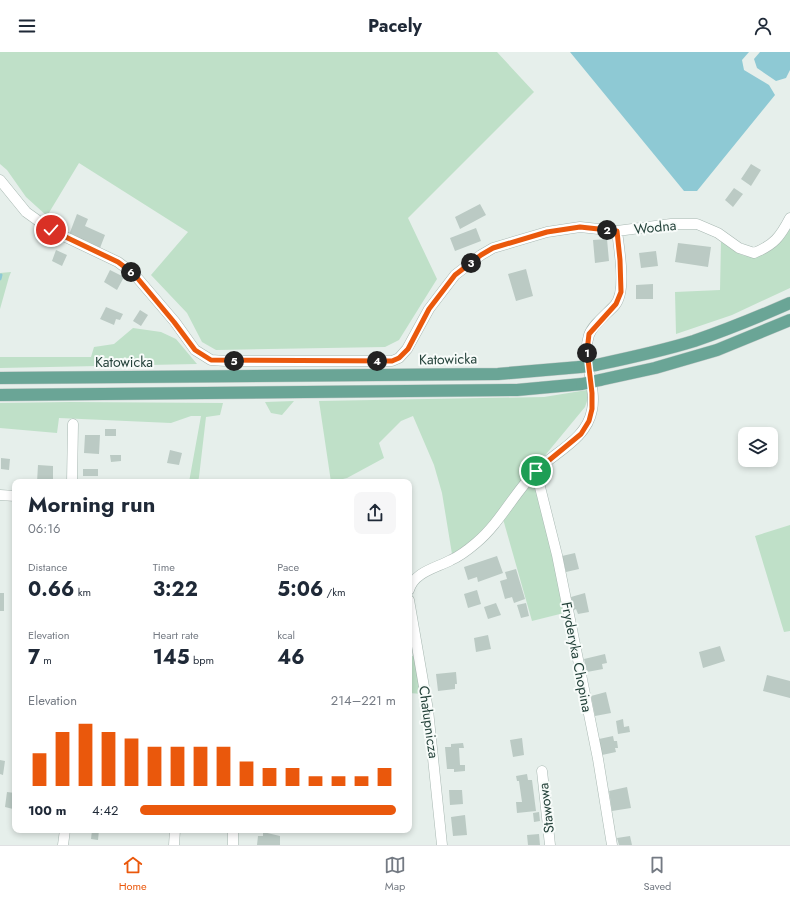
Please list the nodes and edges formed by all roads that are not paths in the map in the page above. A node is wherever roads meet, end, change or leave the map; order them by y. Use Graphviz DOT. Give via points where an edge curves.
graph roads {
  1 [pos="0,180"];
  2 [pos="790,218"];
  3 [pos="617,231"];
  4 [pos="790,303"];
  5 [pos="790,320"];
  6 [pos="0,378"];
  7 [pos="0,395"];
  8 [pos="73,424"];
  9 [pos="536,471"];
  10 [pos="72,479"];
  11 [pos="0,495"];
  12 [pos="12,496"];
  13 [pos="412,583"];
  14 [pos="412,630"];
  15 [pos="414,650"];
  16 [pos="542,771"];
  17 [pos="65,833"];
  18 [pos="175,833"];
  19 [pos="233,833"];
  20 [pos="63,845"];
  21 [pos="174,845"];
  22 [pos="233,845"];
  23 [pos="442,845"];
  24 [pos="550,845"];
  25 [pos="612,845"];
  1 -- 3 [label="street, Wodna" via="26,212 51,230 118,262 134,274 195,350 211,360 392,361 408,349 429,309 455,275 493,248 547,232 580,227"];
  2 -- 3 [label="street, Wodna" via="783,232 768,247 754,253 739,248 718,233 697,224 671,224"];
  3 -- 9 [label="street" via="621,292 616,304 589,334 587,351 592,409 589,421 581,434"];
  4 -- 6 [label="main road, Katowicka, bridge" via="693,341 580,367 498,374"];
  5 -- 7 [label="main road, bridge" via="717,350 655,368 582,384 517,390"];
  8 -- 10 [label="street"];
  9 -- 13 [label="street" via="477,542 453,559 418,576"];
  9 -- 25 [label="street, Fryderyka Chopina" via="557,555 598,759"];
  11 -- 12 [label="street"];
  14 -- 15 [label="street, Chałupnicza"];
  15 -- 23 [label="street, Chałupnicza" via="428,710"];
  16 -- 24 [label="street, Stawowa"];
  17 -- 20 [label="street"];
  18 -- 21 [label="street"];
  19 -- 22 [label="street"];
}
